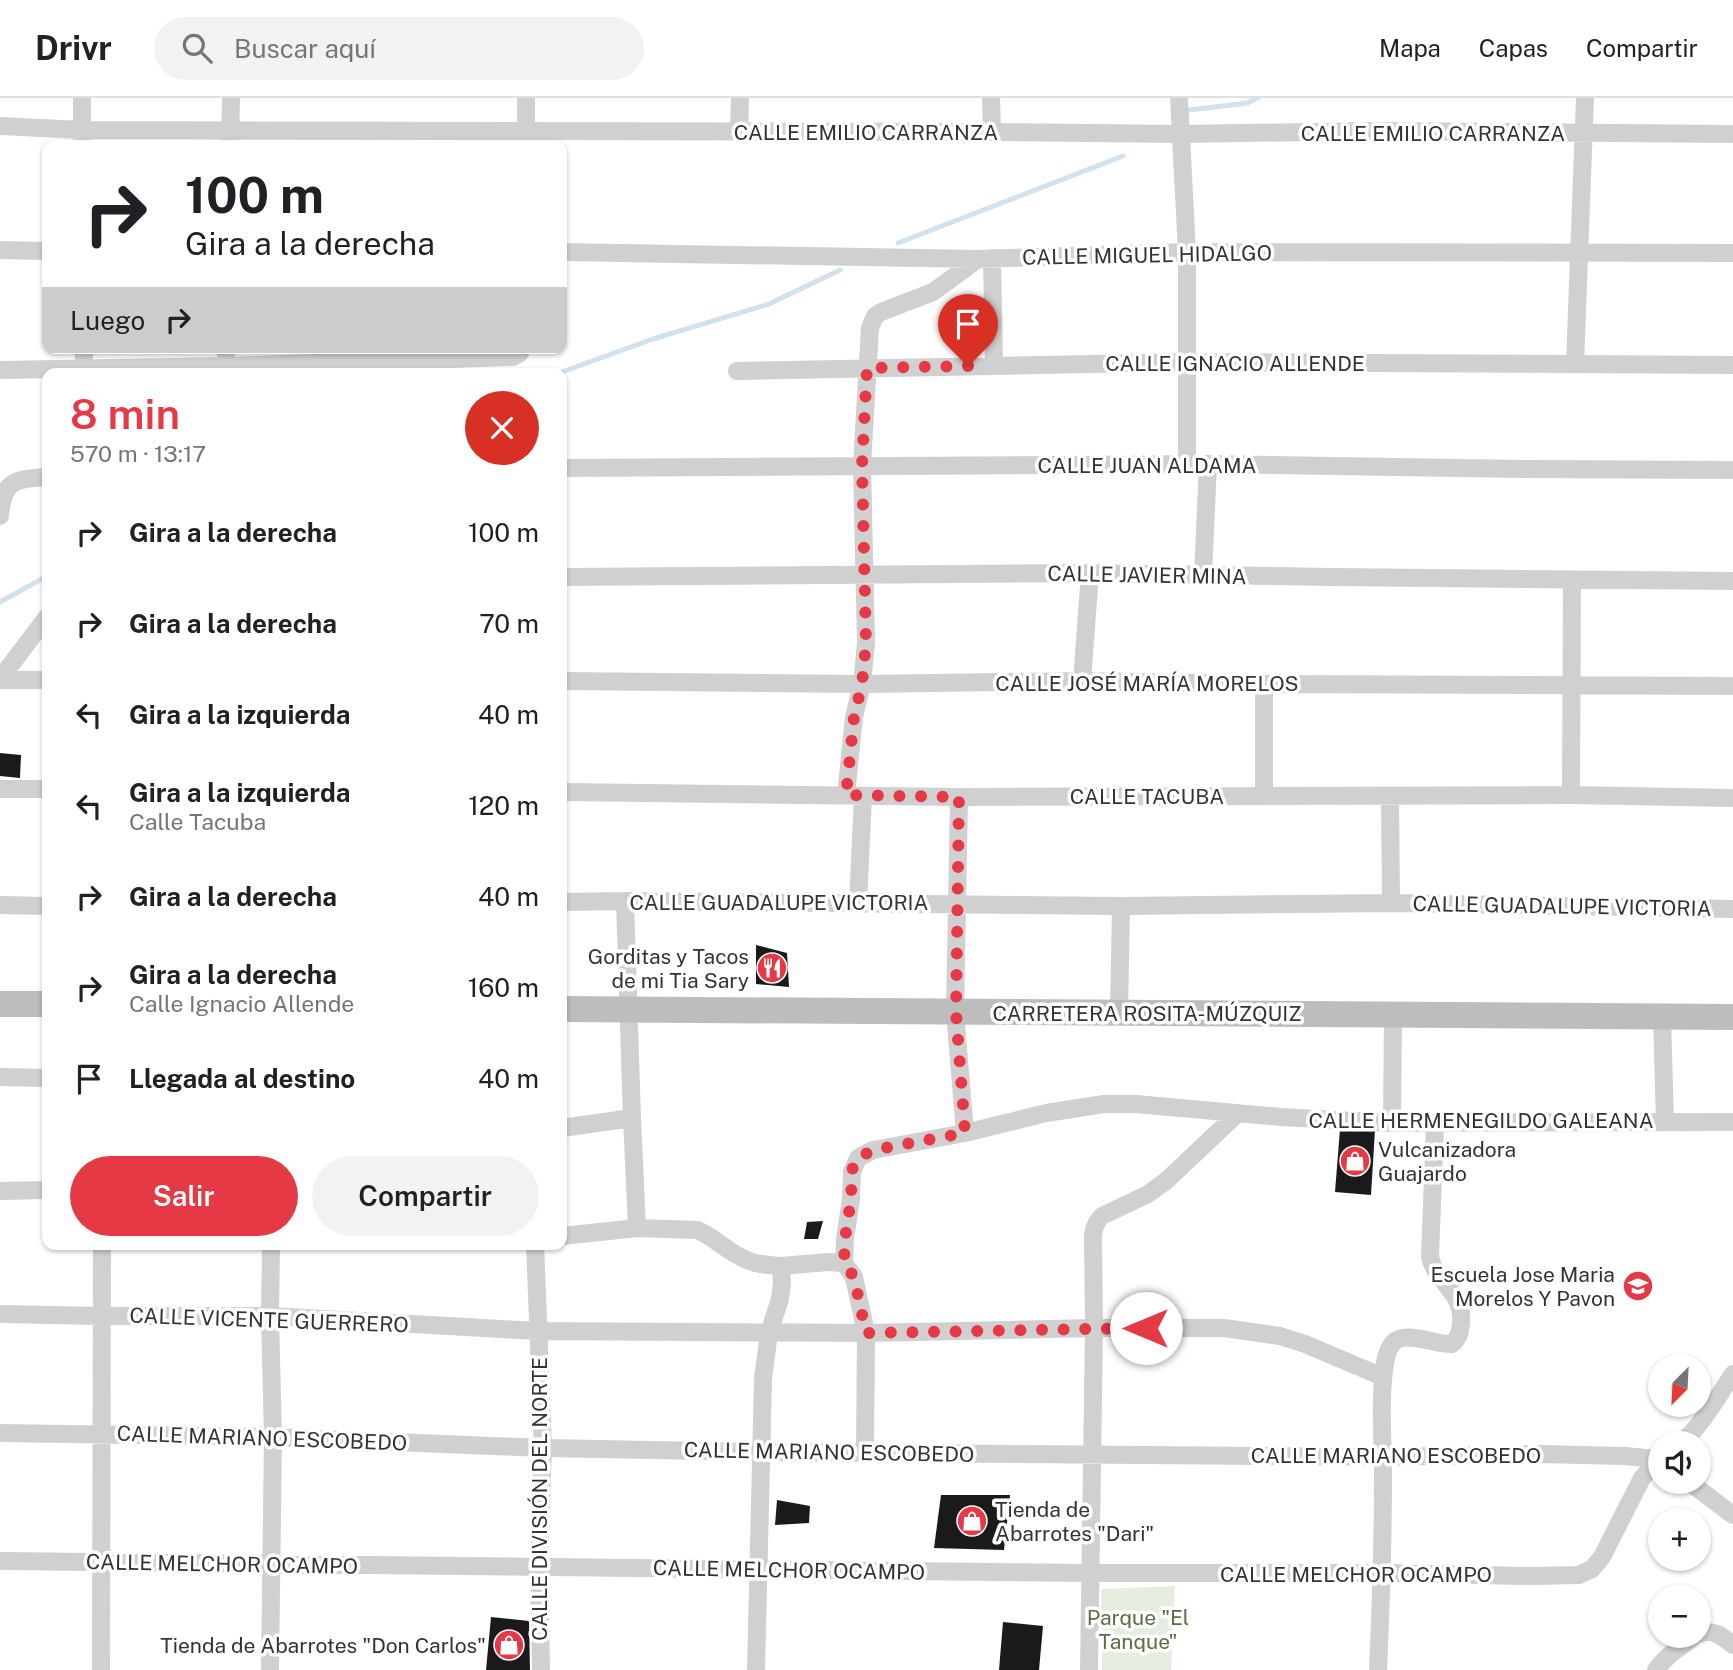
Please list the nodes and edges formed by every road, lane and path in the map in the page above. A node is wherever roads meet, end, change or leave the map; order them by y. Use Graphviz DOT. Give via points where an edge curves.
graph roads {
  1 [pos="82,98"];
  2 [pos="231,98"];
  3 [pos="526,98"];
  4 [pos="740,98"];
  5 [pos="991,98"];
  6 [pos="1180,98"];
  7 [pos="1585,98"];
  8 [pos="0,126"];
  9 [pos="739,131"];
  10 [pos="992,132"];
  11 [pos="1181,134"];
  12 [pos="1584,134"];
  13 [pos="1733,134"];
  14 [pos="82,138"];
  15 [pos="230,138"];
  16 [pos="526,138"];
  17 [pos="0,250"];
  18 [pos="42,251"];
  19 [pos="567,252"];
  20 [pos="1186,252"];
  21 [pos="1578,252"];
  22 [pos="1733,253"];
  23 [pos="985,258"];
  24 [pos="517,354"];
  25 [pos="226,357"];
  26 [pos="1187,362"];
  27 [pos="1575,363"];
  28 [pos="994,365"];
  29 [pos="1733,365"];
  30 [pos="114,368"];
  31 [pos="867,368"];
  32 [pos="0,370"];
  33 [pos="42,370"];
  34 [pos="737,371"];
  35 [pos="1187,464"];
  36 [pos="1208,464"];
  37 [pos="862,465"];
  38 [pos="567,468"];
  39 [pos="1733,470"];
  40 [pos="42,477"];
  41 [pos="0,516"];
  42 [pos="1090,573"];
  43 [pos="865,575"];
  44 [pos="1203,575"];
  45 [pos="567,577"];
  46 [pos="1572,580"];
  47 [pos="1733,581"];
  48 [pos="42,624"];
  49 [pos="0,680"];
  50 [pos="42,680"];
  51 [pos="567,681"];
  52 [pos="1082,681"];
  53 [pos="862,684"];
  54 [pos="1264,684"];
  55 [pos="1570,685"];
  56 [pos="1733,686"];
  57 [pos="0,789"];
  58 [pos="42,789"];
  59 [pos="567,792"];
  60 [pos="855,795"];
  61 [pos="1571,795"];
  62 [pos="1264,796"];
  63 [pos="1390,796"];
  64 [pos="959,797"];
  65 [pos="1733,798"];
  66 [pos="625,901"];
  67 [pos="567,902"];
  68 [pos="858,903"];
  69 [pos="957,903"];
  70 [pos="1391,903"];
  71 [pos="0,905"];
  72 [pos="1122,905"];
  73 [pos="42,906"];
  74 [pos="1733,909"];
  75 [pos="0,1004"];
  76 [pos="42,1004"];
  77 [pos="567,1009"];
  78 [pos="628,1010"];
  79 [pos="956,1012"];
  80 [pos="1119,1013"];
  81 [pos="1393,1014"];
  82 [pos="1662,1017"];
  83 [pos="1733,1017"];
  84 [pos="0,1077"];
  85 [pos="42,1078"];
  86 [pos="1238,1113"];
  87 [pos="632,1118"];
  88 [pos="1665,1122"];
  89 [pos="1733,1122"];
  90 [pos="1392,1124"];
  91 [pos="1435,1124"];
  92 [pos="567,1127"];
  93 [pos="965,1133"];
  94 [pos="42,1190"];
  95 [pos="0,1191"];
  96 [pos="638,1228"];
  97 [pos="567,1235"];
  98 [pos="102,1250"];
  99 [pos="271,1250"];
  100 [pos="535,1250"];
  101 [pos="844,1263"];
  102 [pos="781,1266"];
  103 [pos="0,1314"];
  104 [pos="102,1316"];
  105 [pos="270,1316"];
  106 [pos="1094,1328"];
  107 [pos="537,1331"];
  108 [pos="769,1333"];
  109 [pos="866,1333"];
  110 [pos="1733,1374"];
  111 [pos="1383,1377"];
  112 [pos="1694,1431"];
  113 [pos="0,1433"];
  114 [pos="101,1434"];
  115 [pos="273,1437"];
  116 [pos="543,1448"];
  117 [pos="760,1452"];
  118 [pos="865,1452"];
  119 [pos="1091,1455"];
  120 [pos="1383,1457"];
  121 [pos="1648,1458"];
  122 [pos="1648,1472"];
  123 [pos="1705,1494"];
  124 [pos="1733,1515"];
  125 [pos="0,1561"];
  126 [pos="101,1563"];
  127 [pos="271,1564"];
  128 [pos="539,1566"];
  129 [pos="759,1570"];
  130 [pos="1090,1573"];
  131 [pos="1382,1573"];
  132 [pos="1711,1632"];
  133 [pos="1733,1644"];
  134 [pos="1678,1648"];
  135 [pos="101,1670"];
  136 [pos="270,1670"];
  137 [pos="541,1670"];
  138 [pos="756,1670"];
  139 [pos="1089,1670"];
  140 [pos="1378,1670"];
  141 [pos="1656,1670"];
  1 -- 14 [label="street"];
  2 -- 15 [label="street"];
  3 -- 16 [label="street"];
  4 -- 9 [label="street"];
  5 -- 10 [label="street"];
  6 -- 11 [label="street"];
  7 -- 12 [label="street"];
  8 -- 14 [label="street, CALLE EMILIO CARRANZA"];
  9 -- 10 [label="street, CALLE EMILIO CARRANZA"];
  9 -- 16 [label="street, CALLE EMILIO CARRANZA"];
  10 -- 11 [label="street, CALLE EMILIO CARRANZA"];
  11 -- 12 [label="street, CALLE EMILIO CARRANZA"];
  11 -- 20 [label="street"];
  12 -- 13 [label="street, CALLE EMILIO CARRANZA"];
  12 -- 21 [label="street"];
  14 -- 15 [label="street, CALLE EMILIO CARRANZA"];
  15 -- 16 [label="street, CALLE EMILIO CARRANZA"];
  17 -- 18 [label="street"];
  19 -- 23 [label="street, CALLE MIGUEL HIDALGO"];
  20 -- 21 [label="street, CALLE MIGUEL HIDALGO"];
  20 -- 23 [label="street, CALLE MIGUEL HIDALGO"];
  20 -- 26 [label="street"];
  21 -- 22 [label="street, CALLE MIGUEL HIDALGO"];
  21 -- 27 [label="street"];
  23 -- 28 [label="street"];
  23 -- 31 [label="street" via="933,292 875,316"];
  24 -- 25 [label="street"];
  25 -- 30 [label="street"];
  26 -- 27 [label="street, CALLE IGNACIO ALLENDE"];
  26 -- 28 [label="street, CALLE IGNACIO ALLENDE"];
  26 -- 35 [label="street"];
  27 -- 29 [label="street, CALLE IGNACIO ALLENDE"];
  28 -- 31 [label="street, CALLE IGNACIO ALLENDE"];
  31 -- 34 [label="street, CALLE IGNACIO ALLENDE"];
  31 -- 37 [label="street"];
  32 -- 33 [label="street"];
  35 -- 36 [label="street, CALLE JUAN ALDAMA"];
  35 -- 37 [label="street, CALLE JUAN ALDAMA"];
  36 -- 39 [label="street, CALLE JUAN ALDAMA"];
  36 -- 44 [label="street"];
  37 -- 38 [label="street, CALLE JUAN ALDAMA"];
  37 -- 43 [label="street"];
  40 -- 41 [label="street" via="13,482 1,502"];
  42 -- 43 [label="street, CALLE JAVIER MINA"];
  42 -- 44 [label="street, CALLE JAVIER MINA"];
  42 -- 52 [label="street"];
  43 -- 45 [label="street, CALLE JAVIER MINA"];
  43 -- 53 [label="street"];
  44 -- 46 [label="street, CALLE JAVIER MINA"];
  46 -- 47 [label="street, CALLE JAVIER MINA"];
  46 -- 55 [label="street"];
  48 -- 49 [label="street"];
  49 -- 50 [label="street"];
  51 -- 53 [label="street, CALLE JOSÉ MARÍA MORELOS"];
  52 -- 53 [label="street, CALLE JOSÉ MARÍA MORELOS"];
  52 -- 54 [label="street, CALLE JOSÉ MARÍA MORELOS"];
  53 -- 60 [label="street" via="854,717"];
  54 -- 55 [label="street, CALLE JOSÉ MARÍA MORELOS"];
  54 -- 62 [label="street"];
  55 -- 56 [label="street, CALLE JOSÉ MARÍA MORELOS"];
  55 -- 61 [label="street"];
  57 -- 58 [label="street"];
  59 -- 60 [label="street, CALLE TACUBA"];
  60 -- 64 [label="street, CALLE TACUBA"];
  60 -- 68 [label="street"];
  61 -- 63 [label="street, CALLE TACUBA"];
  61 -- 65 [label="street, CALLE TACUBA"];
  62 -- 63 [label="street, CALLE TACUBA"];
  62 -- 64 [label="street, CALLE TACUBA"];
  63 -- 70 [label="street"];
  64 -- 69 [label="street"];
  66 -- 67 [label="street, CALLE GUADALUPE VICTORIA"];
  66 -- 68 [label="street, CALLE GUADALUPE VICTORIA"];
  66 -- 78 [label="street"];
  68 -- 69 [label="street, CALLE GUADALUPE VICTORIA"];
  69 -- 72 [label="street, CALLE GUADALUPE VICTORIA"];
  69 -- 79 [label="street"];
  70 -- 72 [label="street, CALLE GUADALUPE VICTORIA"];
  70 -- 74 [label="street, CALLE GUADALUPE VICTORIA"];
  71 -- 73 [label="street"];
  72 -- 80 [label="street"];
  75 -- 76 [label="main road"];
  77 -- 78 [label="main road, CARRETERA ROSITA-MÚZQUIZ"];
  78 -- 79 [label="main road, CARRETERA ROSITA-MÚZQUIZ"];
  78 -- 87 [label="street"];
  79 -- 80 [label="main road, CARRETERA ROSITA-MÚZQUIZ"];
  79 -- 93 [label="street"];
  80 -- 81 [label="main road, CARRETERA ROSITA-MÚZQUIZ"];
  81 -- 82 [label="main road, CARRETERA ROSITA-MÚZQUIZ"];
  81 -- 90 [label="street"];
  82 -- 83 [label="main road, CARRETERA ROSITA-MÚZQUIZ"];
  82 -- 88 [label="street"];
  84 -- 85 [label="street"];
  86 -- 90 [label="street, CALLE HERMENEGILDO GALEANA"];
  86 -- 93 [label="street, CALLE HERMENEGILDO GALEANA" via="1104,1104"];
  86 -- 106 [label="street" via="1166,1181 1097,1221 1093,1236"];
  87 -- 92 [label="street"];
  87 -- 96 [label="street"];
  88 -- 89 [label="street, CALLE HERMENEGILDO GALEANA"];
  88 -- 91 [label="street, CALLE HERMENEGILDO GALEANA"];
  90 -- 91 [label="street, CALLE HERMENEGILDO GALEANA"];
  91 -- 111 [label="street" via="1430,1257 1461,1308 1460,1331 1452,1344 1413,1338 1393,1342"];
  93 -- 101 [label="street, CALLE HERMENEGILDO GALEANA" via="873,1150 858,1158 852,1172"];
  94 -- 95 [label="street"];
  96 -- 97 [label="street"];
  96 -- 102 [label="street" via="697,1230 746,1260"];
  98 -- 104 [label="street"];
  99 -- 105 [label="street"];
  100 -- 107 [label="street, CALLE DIVISIÓN DEL NORTE"];
  101 -- 102 [label="street"];
  101 -- 109 [label="street" via="854,1277"];
  102 -- 108 [label="street" via="780,1299"];
  103 -- 104 [label="street, CALLE VICENTE GUERRERO"];
  104 -- 105 [label="street, CALLE VICENTE GUERRERO"];
  104 -- 114 [label="street"];
  105 -- 107 [label="street, CALLE VICENTE GUERRERO"];
  105 -- 115 [label="street"];
  106 -- 109 [label="street, CALLE VICENTE GUERRERO"];
  106 -- 111 [label="street, CALLE VICENTE GUERRERO" via="1224,1328 1268,1334 1305,1344"];
  106 -- 119 [label="street"];
  107 -- 108 [label="street, CALLE VICENTE GUERRERO"];
  107 -- 116 [label="street, CALLE DIVISIÓN DEL NORTE"];
  108 -- 109 [label="street, CALLE VICENTE GUERRERO"];
  108 -- 117 [label="street"];
  109 -- 118 [label="street"];
  110 -- 112 [label="street"];
  111 -- 120 [label="street"];
  113 -- 114 [label="street, CALLE MARIANO ESCOBEDO"];
  114 -- 115 [label="street, CALLE MARIANO ESCOBEDO"];
  114 -- 126 [label="street"];
  115 -- 116 [label="street, CALLE MARIANO ESCOBEDO"];
  115 -- 127 [label="street"];
  116 -- 117 [label="street, CALLE MARIANO ESCOBEDO"];
  116 -- 128 [label="street, CALLE DIVISIÓN DEL NORTE"];
  117 -- 118 [label="street, CALLE MARIANO ESCOBEDO"];
  117 -- 129 [label="street"];
  118 -- 119 [label="street, CALLE MARIANO ESCOBEDO"];
  119 -- 120 [label="street, CALLE MARIANO ESCOBEDO"];
  119 -- 130 [label="street"];
  120 -- 121 [label="street, CALLE MARIANO ESCOBEDO" via="1539,1454"];
  120 -- 131 [label="street"];
  122 -- 131 [label="street, CALLE MELCHOR OCAMPO" via="1602,1557 1579,1575"];
  123 -- 124 [label="street"];
  125 -- 126 [label="street, CALLE MELCHOR OCAMPO"];
  126 -- 127 [label="street, CALLE MELCHOR OCAMPO"];
  126 -- 135 [label="street"];
  127 -- 128 [label="street, CALLE MELCHOR OCAMPO"];
  127 -- 136 [label="street"];
  128 -- 129 [label="street, CALLE MELCHOR OCAMPO"];
  128 -- 137 [label="street, CALLE DIVISIÓN DEL NORTE"];
  129 -- 130 [label="street, CALLE MELCHOR OCAMPO"];
  129 -- 138 [label="street"];
  130 -- 131 [label="street, CALLE MELCHOR OCAMPO"];
  130 -- 139 [label="street"];
  131 -- 140 [label="street"];
  132 -- 133 [label="street"];
  134 -- 141 [label="street"];
}
